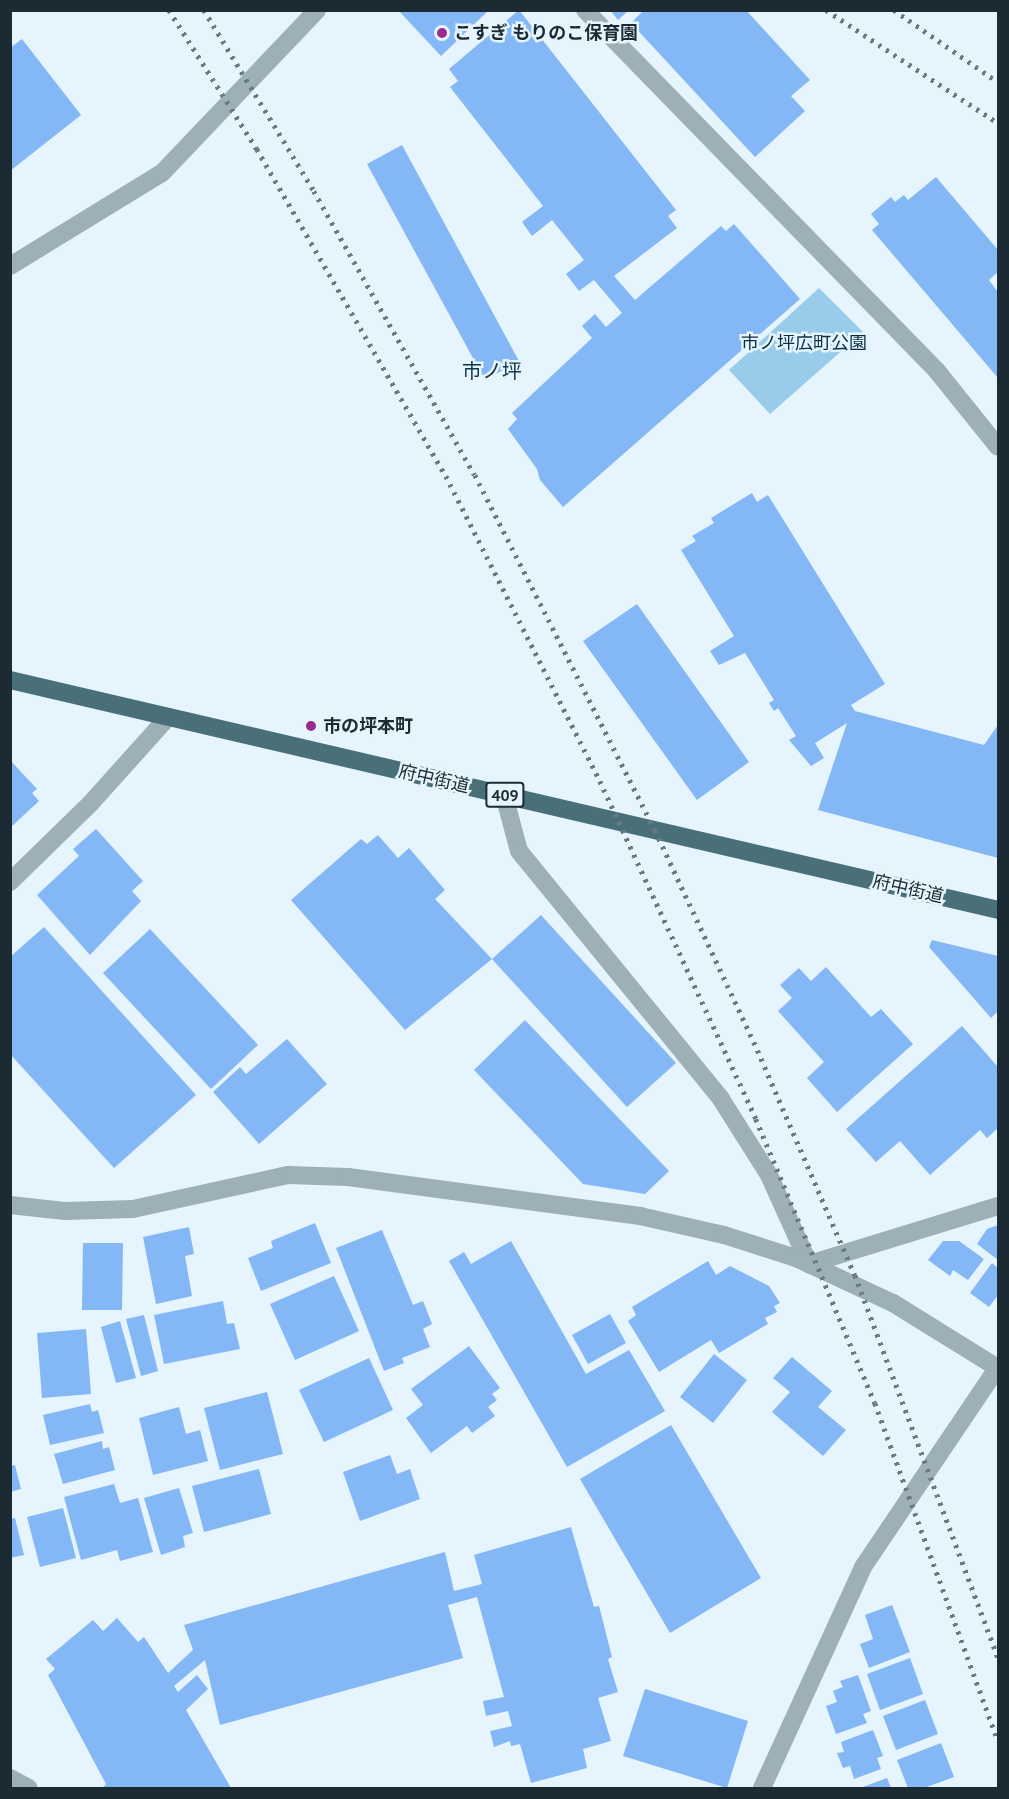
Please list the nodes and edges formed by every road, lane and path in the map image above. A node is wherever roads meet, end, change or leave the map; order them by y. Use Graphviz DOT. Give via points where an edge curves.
graph roads {
  1 [pos="318,10"];
  2 [pos="585,10"];
  3 [pos="10,266"];
  4 [pos="999,447"];
  5 [pos="10,680"];
  6 [pos="168,717"];
  7 [pos="504,795"];
  8 [pos="10,882"];
  9 [pos="999,910"];
  10 [pos="10,1205"];
  11 [pos="999,1206"];
  12 [pos="809,1264"];
  13 [pos="998,1368"];
  14 [pos="10,1778"];
  15 [pos="29,1788"];
  16 [pos="762,1788"];
  1 -- 3 [label="street" via="162,173"];
  2 -- 4 [label="street" via="937,371"];
  5 -- 6 [label="highway, 府中街道 / 409"];
  6 -- 7 [label="highway, 府中街道 / 409"];
  6 -- 8 [label="street" via="90,804"];
  7 -- 9 [label="highway, 府中街道 / 409"];
  7 -- 12 [label="street" via="519,851 721,1099 769,1175"];
  10 -- 12 [label="street" via="65,1211 133,1209 288,1175 348,1176 640,1216 724,1235"];
  11 -- 12 [label="street"];
  12 -- 13 [label="street" via="894,1303"];
  13 -- 16 [label="street" via="863,1567"];
  14 -- 15 [label="street"];
}
